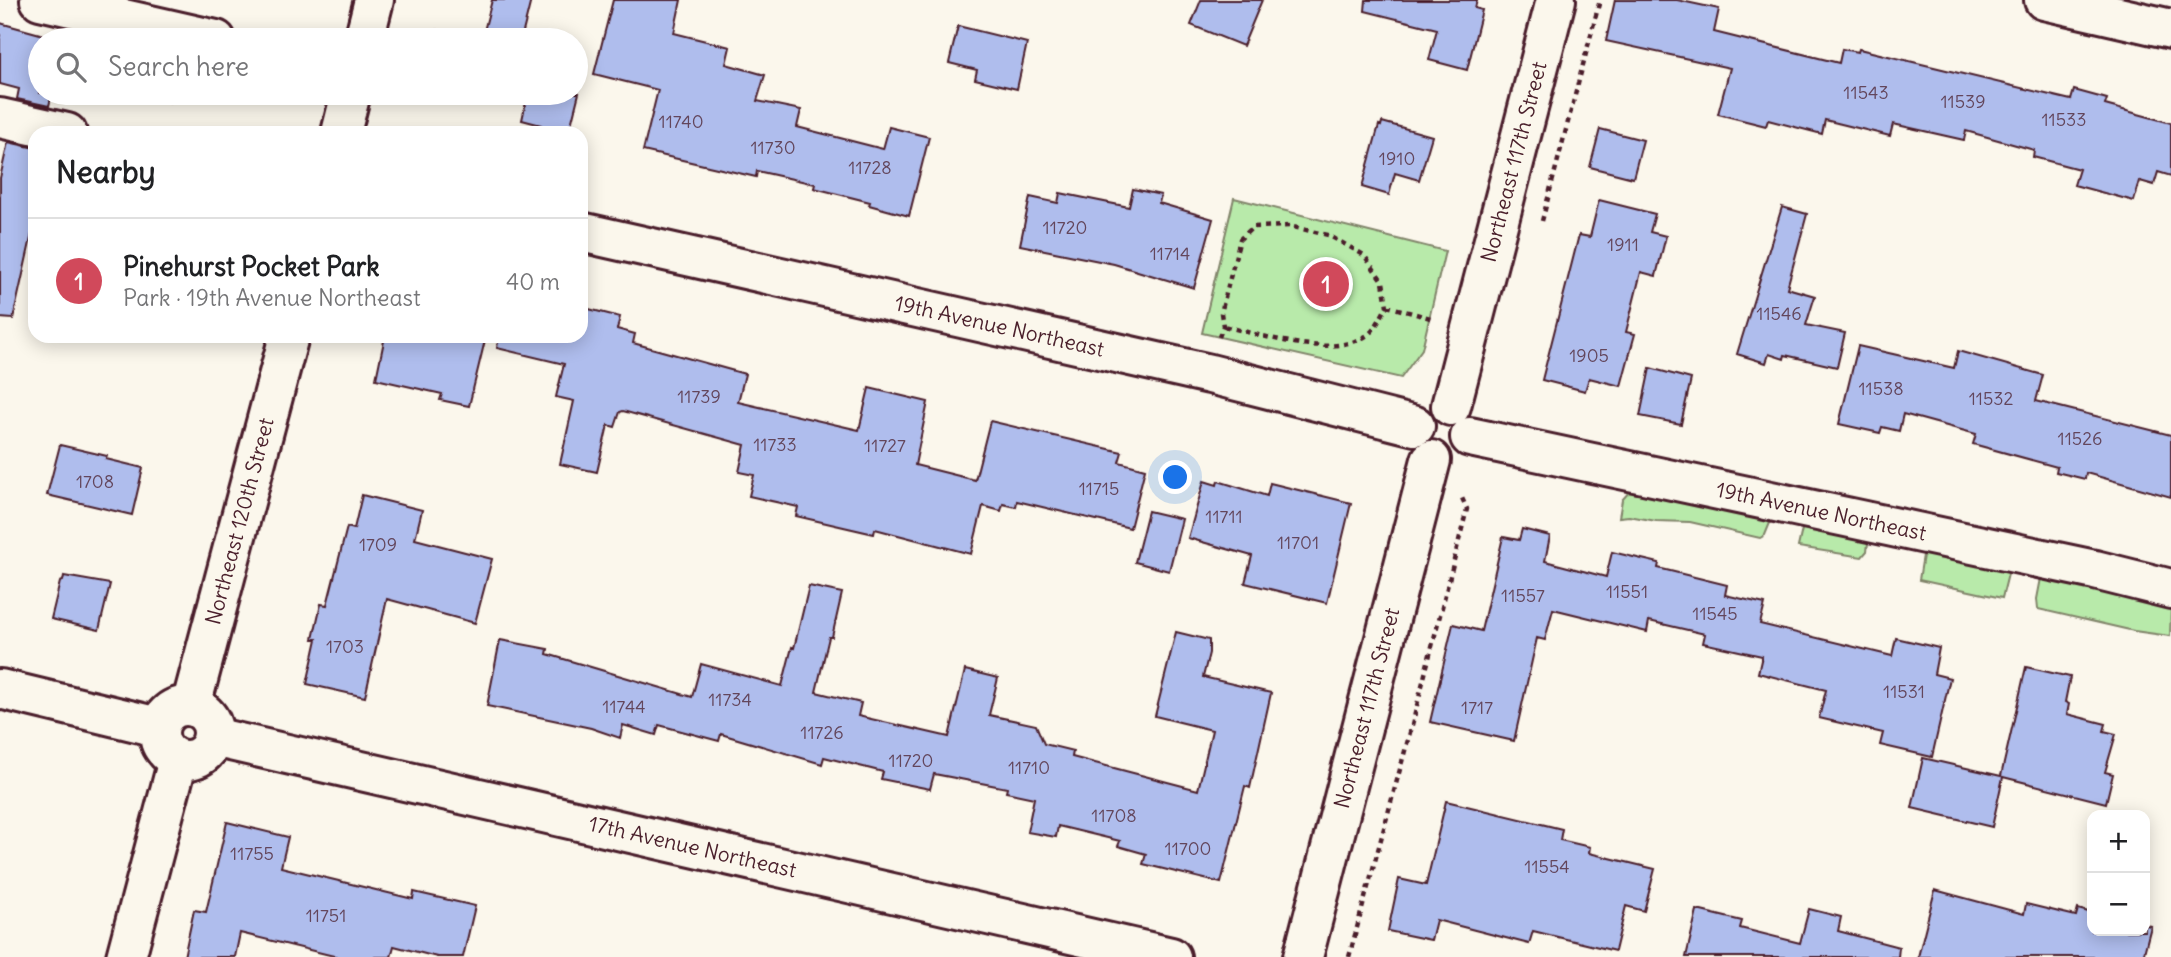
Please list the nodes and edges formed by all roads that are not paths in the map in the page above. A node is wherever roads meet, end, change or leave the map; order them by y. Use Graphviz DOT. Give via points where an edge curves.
graph roads {
  1 [pos="40,0"];
  2 [pos="374,0"];
  3 [pos="1556,0"];
  4 [pos="2044,0"];
  5 [pos="163,28"];
  6 [pos="367,28"];
  7 [pos="2171,29"];
  8 [pos="348,105"];
  9 [pos="0,118"];
  10 [pos="36,126"];
  11 [pos="343,126"];
  12 [pos="588,234"];
  13 [pos="287,343"];
  14 [pos="1461,421"];
  15 [pos="1415,426"];
  16 [pos="1431,460"];
  17 [pos="2171,589"];
  18 [pos="0,689"];
  19 [pos="191,706"];
  20 [pos="158,727"];
  21 [pos="213,737"];
  22 [pos="178,760"];
  23 [pos="126,957"];
  24 [pos="1171,957"];
  25 [pos="1303,957"];
  1 -- 5 [label="street"];
  2 -- 6 [label="street"];
  3 -- 14 [label="street, Northeast 117th Street"];
  4 -- 7 [label="street"];
  8 -- 11 [label="street"];
  9 -- 10 [label="street"];
  12 -- 15 [label="street, 19th Avenue Northeast" via="1210,374"];
  13 -- 19 [label="street, Northeast 120th Street"];
  14 -- 15 [label="street" via="1438,405 1421,414"];
  14 -- 16 [label="street" via="1469,443 1457,458"];
  14 -- 17 [label="street, 19th Avenue Northeast"];
  15 -- 16 [label="street" via="1418,448"];
  16 -- 25 [label="street, Northeast 117th Street"];
  18 -- 20 [label="street"];
  19 -- 20 [label="street" via="169,711"];
  19 -- 21 [label="street" via="210,720"];
  20 -- 22 [label="street" via="161,746"];
  21 -- 22 [label="street" via="198,758"];
  21 -- 24 [label="street, 17th Avenue Northeast"];
  22 -- 23 [label="street"];
}
